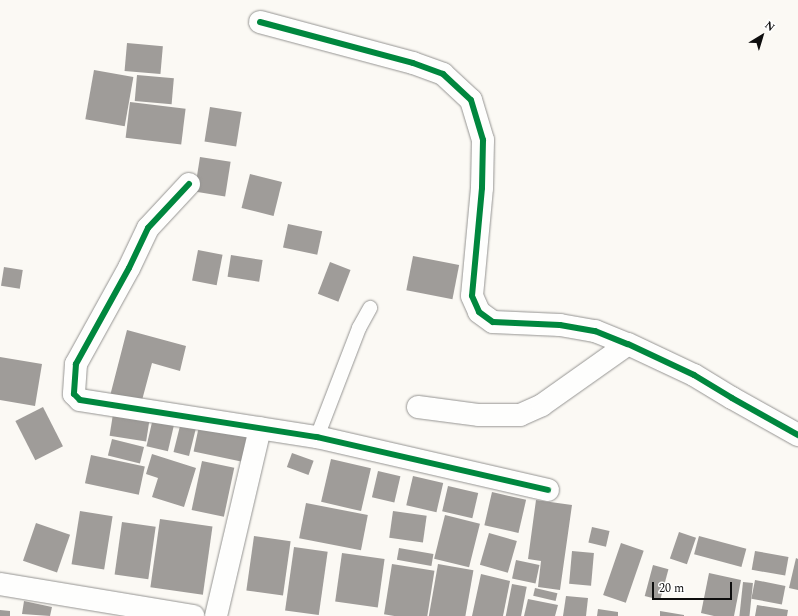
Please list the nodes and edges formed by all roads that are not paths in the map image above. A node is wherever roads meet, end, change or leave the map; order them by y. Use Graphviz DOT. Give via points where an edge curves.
graph roads {
  1 [pos="260,22"];
  2 [pos="189,184"];
  3 [pos="370,308"];
  4 [pos="628,344"];
  5 [pos="418,407"];
  6 [pos="260,428"];
  7 [pos="798,434"];
  8 [pos="317,436"];
  9 [pos="548,490"];
  10 [pos="0,584"];
  11 [pos="193,616"];
  12 [pos="216,616"];
  1 -- 4 [label="street" via="413,63 444,74 470,100 483,140 482,188 472,296 479,312 493,322 560,325 595,331"];
  2 -- 6 [label="street" via="148,228 76,364 74,394 80,400"];
  3 -- 8 [label="lane" via="359,328"];
  4 -- 5 [label="street" via="542,405 520,414 479,415"];
  4 -- 7 [label="street" via="694,375"];
  6 -- 8 [label="street"];
  6 -- 12 [label="street"];
  8 -- 9 [label="street"];
  10 -- 11 [label="street"];
}
